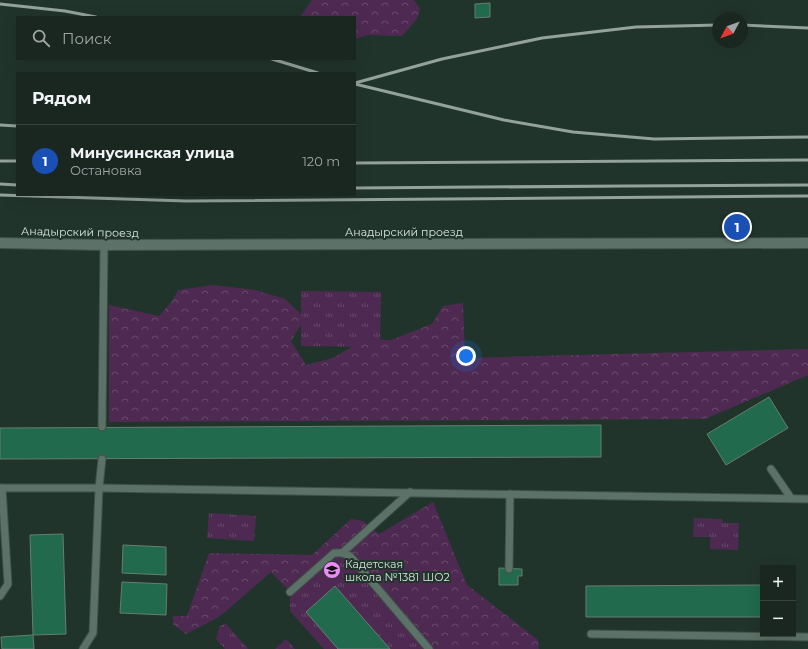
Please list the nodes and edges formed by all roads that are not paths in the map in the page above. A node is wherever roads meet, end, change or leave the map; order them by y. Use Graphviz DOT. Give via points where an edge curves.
graph roads {
  1 [pos="0,243"];
  2 [pos="808,244"];
  3 [pos="104,245"];
  4 [pos="102,427"];
  5 [pos="102,459"];
  6 [pos="771,469"];
  7 [pos="1,488"];
  8 [pos="99,488"];
  9 [pos="410,492"];
  10 [pos="510,494"];
  11 [pos="791,498"];
  12 [pos="808,499"];
  13 [pos="342,553"];
  14 [pos="509,569"];
  15 [pos="290,592"];
  16 [pos="0,596"];
  17 [pos="591,634"];
  18 [pos="808,637"];
  19 [pos="83,649"];
  20 [pos="429,649"];
  1 -- 3 [label="street, Анадырский проезд"];
  2 -- 3 [label="street, Анадырский проезд"];
  3 -- 4 [label="lane"];
  5 -- 8 [label="lane"];
  6 -- 11 [label="lane"];
  7 -- 8 [label="lane"];
  7 -- 16 [label="lane" via="8,584"];
  8 -- 9 [label="lane"];
  8 -- 19 [label="lane" via="93,633"];
  9 -- 10 [label="lane"];
  9 -- 13 [label="lane"];
  10 -- 11 [label="lane"];
  10 -- 14 [label="lane"];
  11 -- 12 [label="lane"];
  13 -- 15 [label="lane" via="334,553"];
  13 -- 20 [label="lane" via="350,556"];
  17 -- 18 [label="lane"];
}
